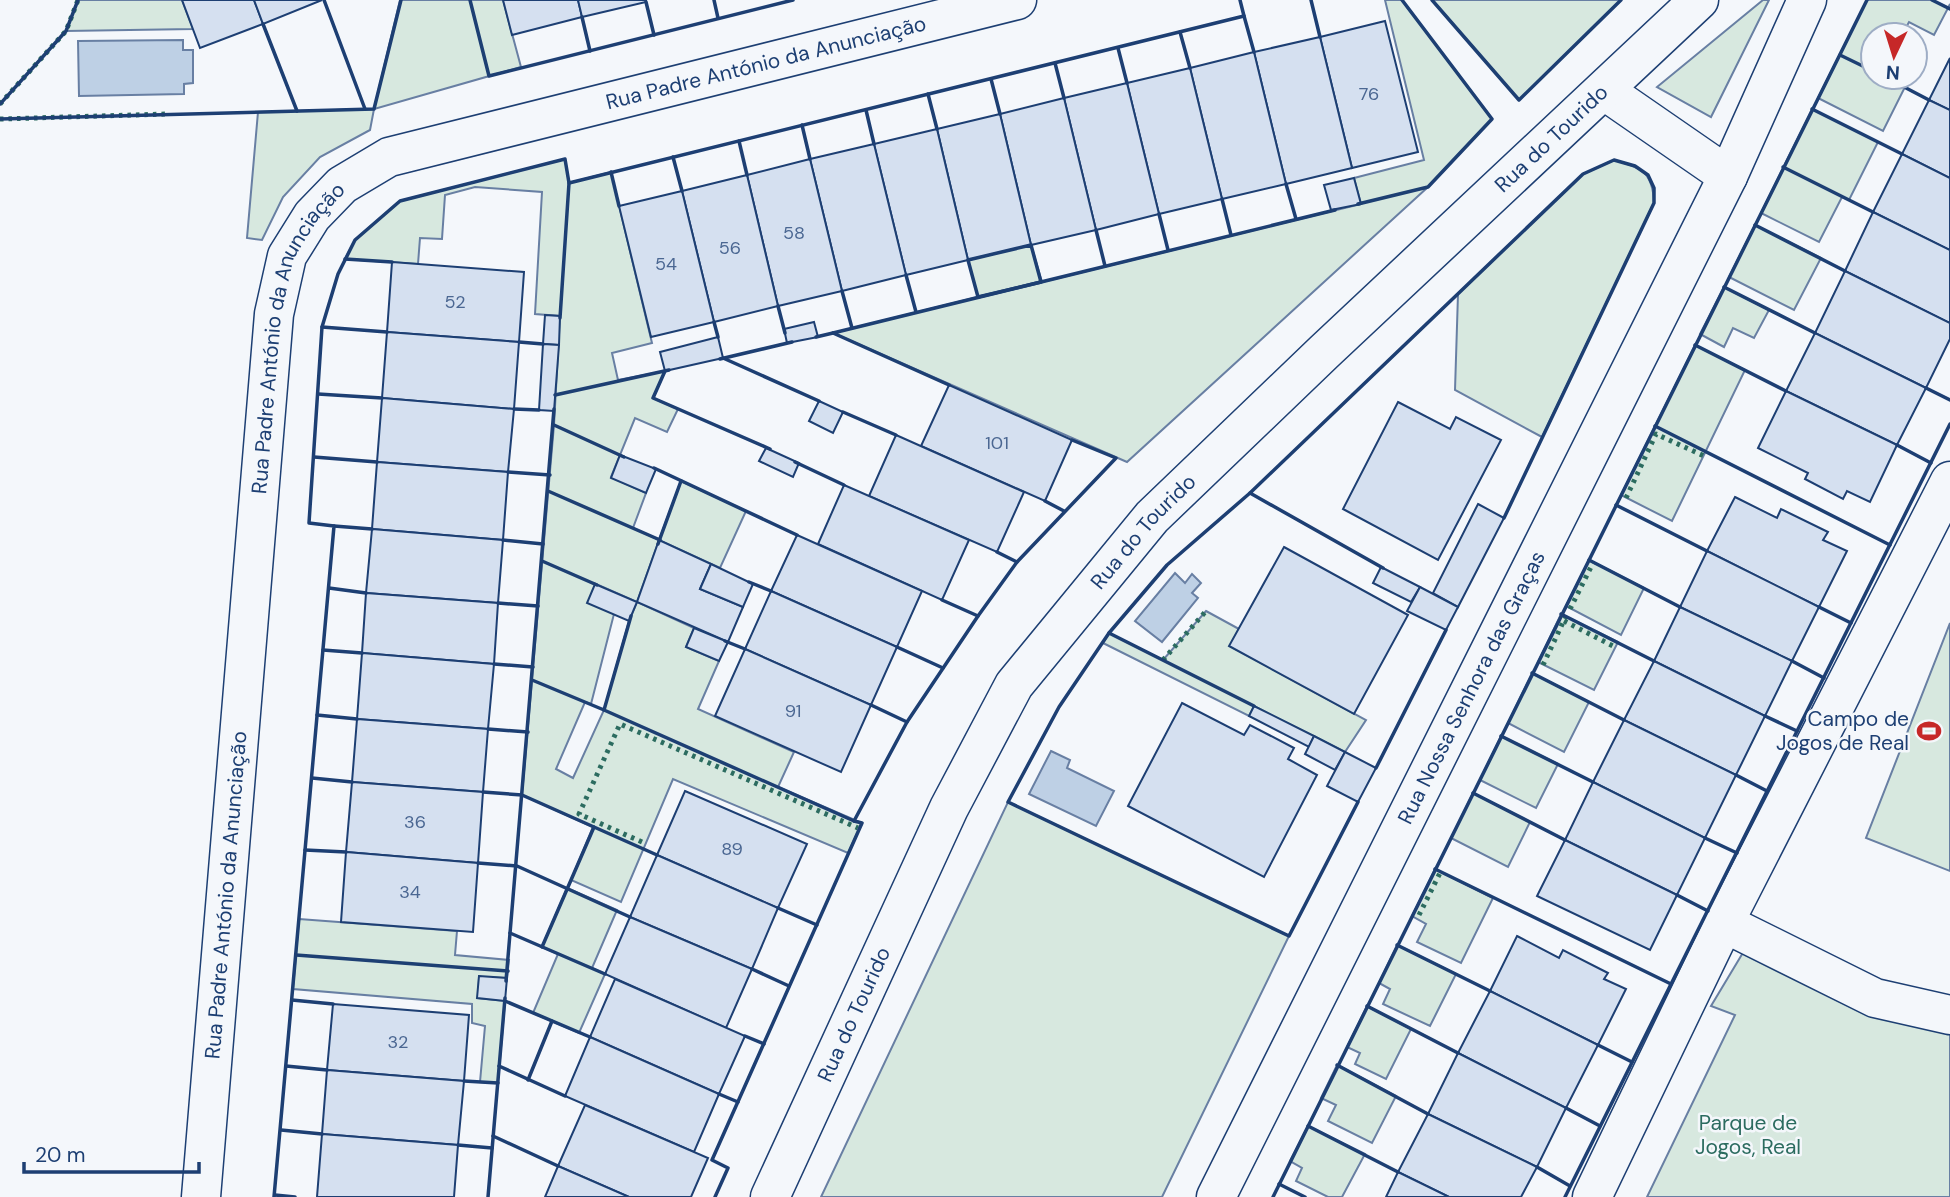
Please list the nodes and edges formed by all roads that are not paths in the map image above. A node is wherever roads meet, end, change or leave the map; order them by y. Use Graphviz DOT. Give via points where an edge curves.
graph roads {
  1 [pos="1017,0"];
  2 [pos="1699,0"];
  3 [pos="1807,0"];
  4 [pos="1605,90"];
  5 [pos="1728,176"];
  6 [pos="1950,481"];
  7 [pos="1724,923"];
  8 [pos="1950,1015"];
  9 [pos="201,1197"];
  10 [pos="770,1197"];
  11 [pos="1216,1197"];
  12 [pos="1592,1197"];
  1 -- 9 [label="street, Rua Padre António da Anunciação" via="389,157 342,185 312,216 287,256 274,314"];
  2 -- 4 [label="street, Rua do Tourido"];
  3 -- 5 [label="street, Rua Nossa Senhora das Graças"];
  4 -- 5 [label="street"];
  4 -- 10 [label="street, Rua do Tourido" via="1152,517 1014,685 949,808"];
  5 -- 11 [label="street, Rua Nossa Senhora das Graças"];
  6 -- 7 [label="street"];
  7 -- 8 [label="street" via="1875,998"];
  7 -- 12 [label="street"];
}
